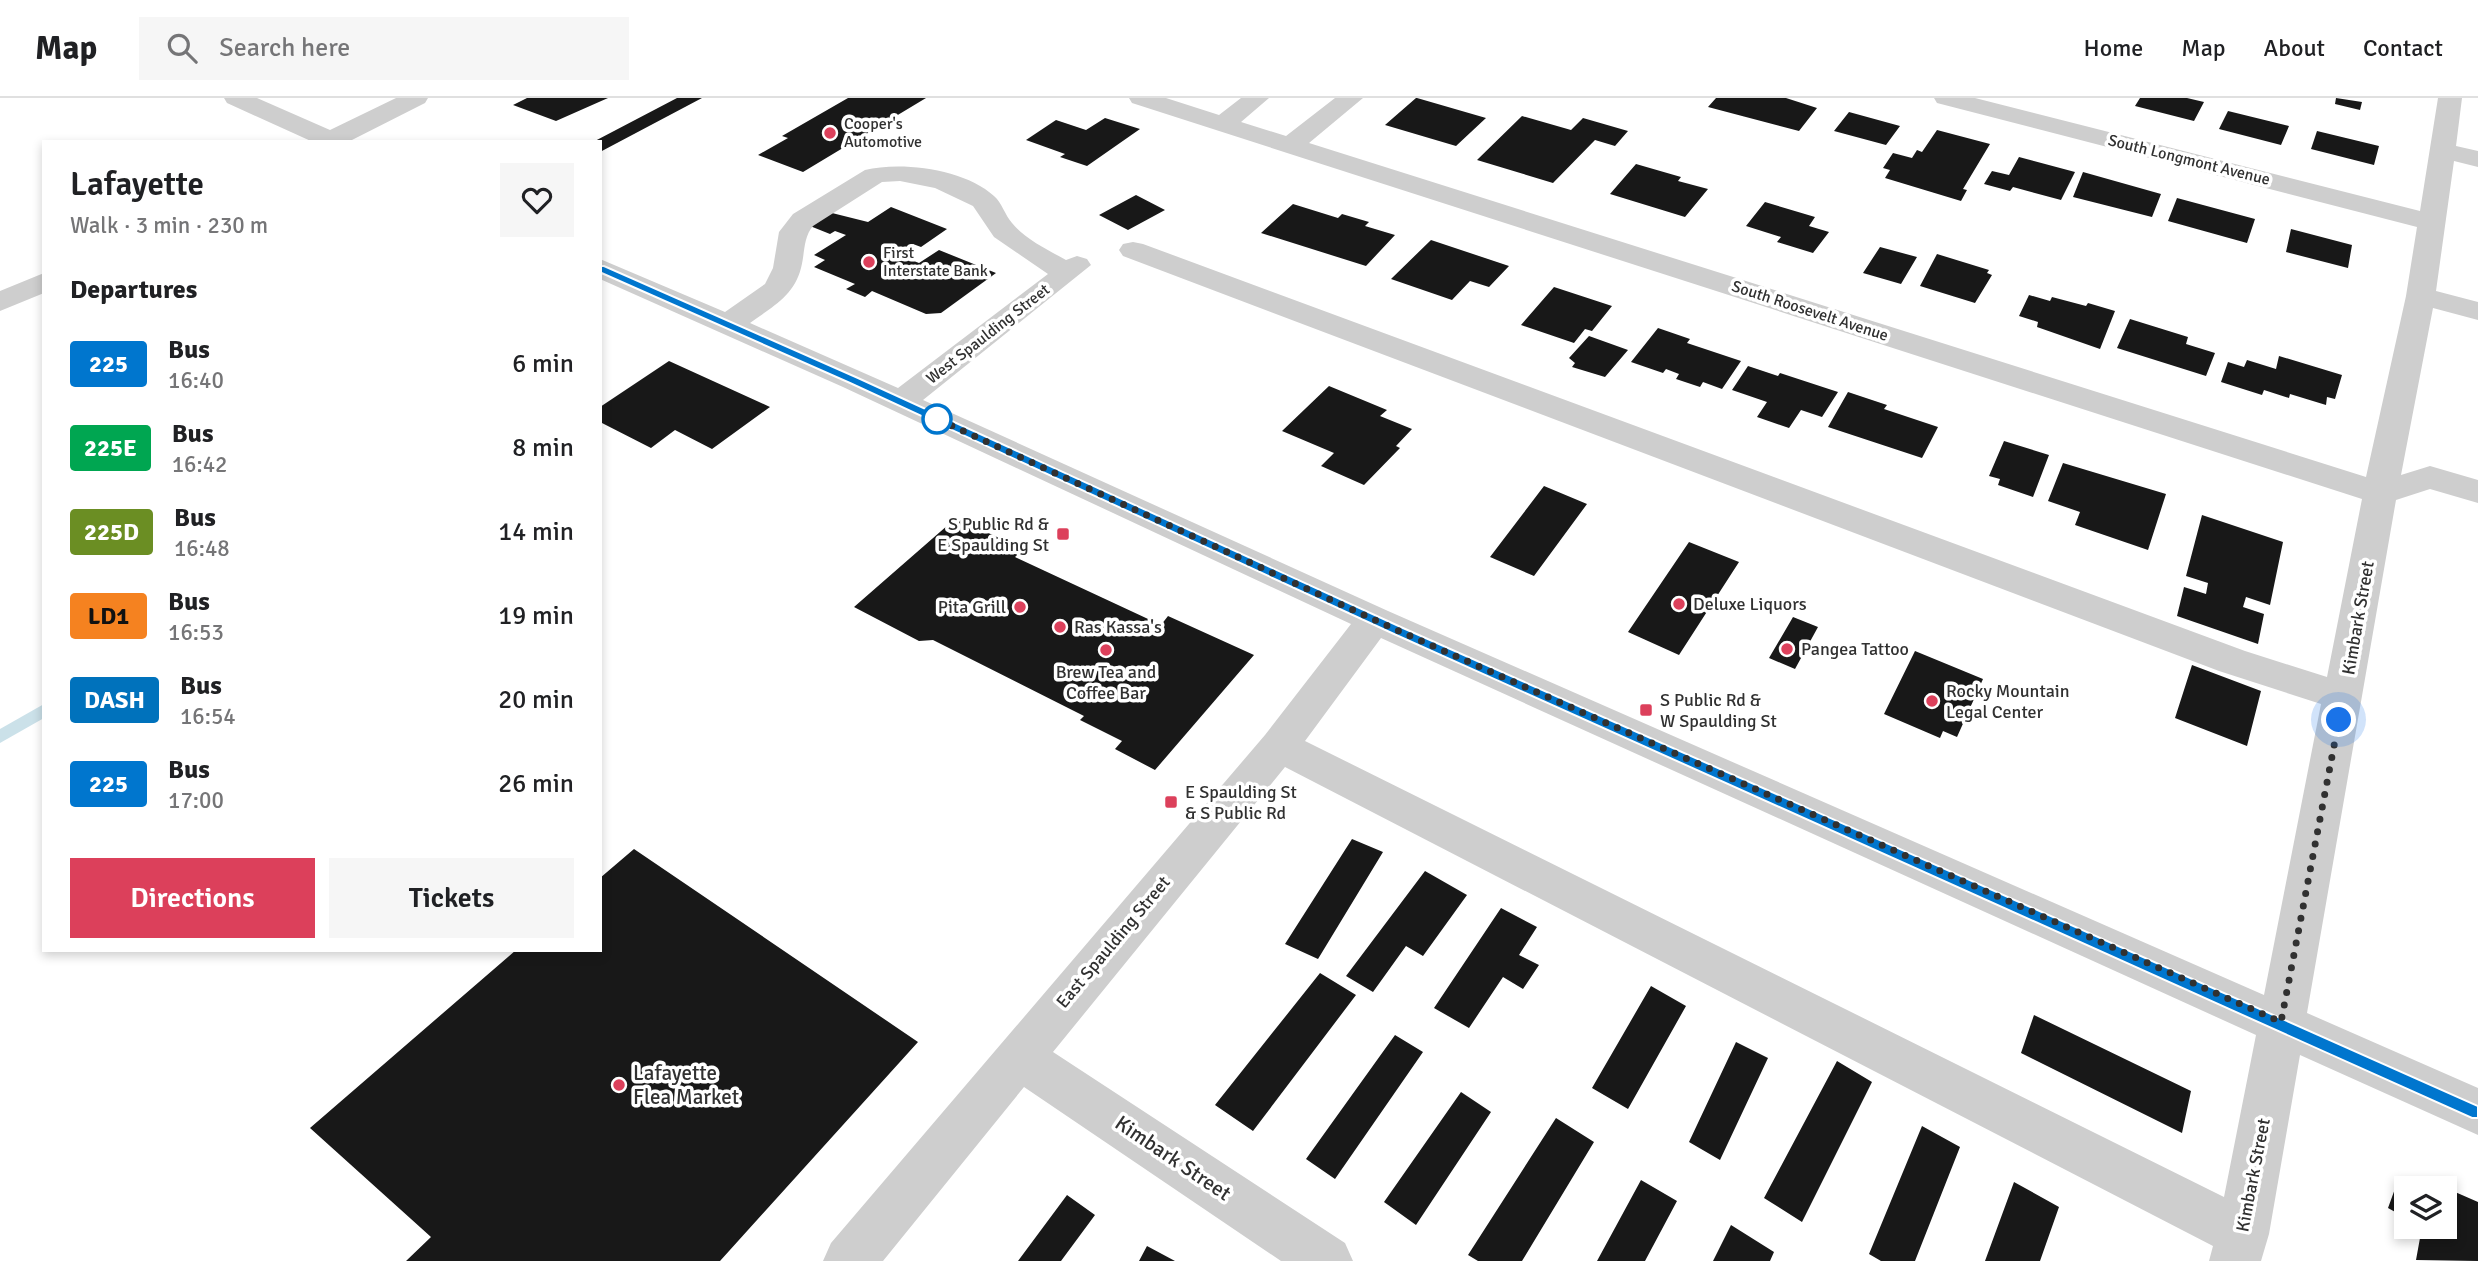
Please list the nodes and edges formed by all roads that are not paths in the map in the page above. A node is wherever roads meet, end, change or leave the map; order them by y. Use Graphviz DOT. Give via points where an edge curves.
graph roads {
  1 [pos="236,98"];
  2 [pos="416,98"];
  3 [pos="1141,98"];
  4 [pos="1257,98"];
  5 [pos="1351,98"];
  6 [pos="1946,98"];
  7 [pos="2450,98"];
  8 [pos="1222,124"];
  9 [pos="328,140"];
  10 [pos="332,140"];
  11 [pos="1290,145"];
  12 [pos="2440,150"];
  13 [pos="2478,159"];
  14 [pos="2432,222"];
  15 [pos="1133,250"];
  16 [pos="602,269"];
  17 [pos="42,283"];
  18 [pos="2421,296"];
  19 [pos="0,302"];
  20 [pos="2478,311"];
  21 [pos="727,325"];
  22 [pos="900,402"];
  23 [pos="2478,492"];
  24 [pos="2380,493"];
  25 [pos="1375,620"];
  26 [pos="2344,697"];
  27 [pos="1279,746"];
  28 [pos="2281,1022"];
  29 [pos="1018,1056"];
  30 [pos="2478,1112"];
  31 [pos="2239,1248"];
  32 [pos="849,1261"];
  33 [pos="1327,1261"];
  1 -- 9 [label="street"];
  2 -- 10 [label="street"];
  3 -- 8 [label="street, South Roosevelt Avenue"];
  4 -- 8 [label="street"];
  5 -- 11 [label="street"];
  6 -- 14 [label="street, South Longmont Avenue"];
  7 -- 12 [label="street, Kimbark Street"];
  8 -- 11 [label="street, South Roosevelt Avenue"];
  11 -- 24 [label="street, South Roosevelt Avenue"];
  12 -- 13 [label="street"];
  12 -- 14 [label="street, Kimbark Street"];
  14 -- 18 [label="street, Kimbark Street"];
  15 -- 26 [label="street" via="2232,661"];
  16 -- 21 [label="street"];
  17 -- 19 [label="street"];
  18 -- 20 [label="street"];
  18 -- 24 [label="street, Kimbark Street"];
  21 -- 22 [label="street"];
  21 -- 22 [label="street, West Spaulding Street" via="778,289 788,268 793,232 803,220 874,176 886,172 955,187 985,201 1002,230 1072,269"];
  22 -- 25 [label="street"];
  23 -- 24 [label="street" via="2430,477"];
  24 -- 26 [label="street, Kimbark Street"];
  25 -- 27 [label="street, East Spaulding Street"];
  25 -- 28 [label="street"];
  26 -- 28 [label="street, Kimbark Street"];
  27 -- 29 [label="street, East Spaulding Street"];
  27 -- 31 [label="street"];
  28 -- 30 [label="street"];
  28 -- 31 [label="street, Kimbark Street"];
  29 -- 32 [label="street, East Spaulding Street"];
  29 -- 33 [label="street, Kimbark Street"];
}
